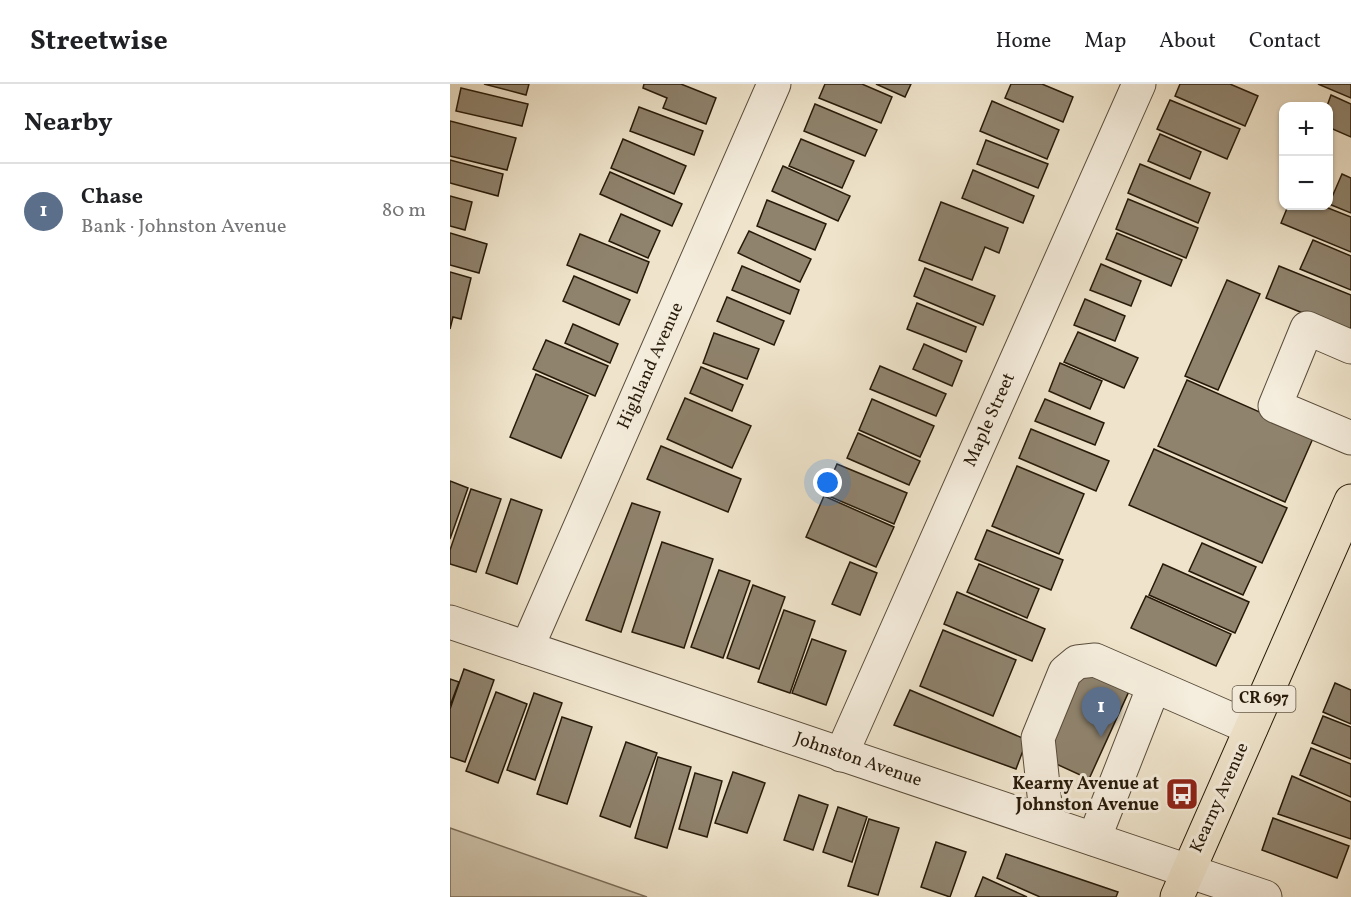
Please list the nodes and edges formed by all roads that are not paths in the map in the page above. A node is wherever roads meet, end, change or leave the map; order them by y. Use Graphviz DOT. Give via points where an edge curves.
graph roads {
  1 [pos="774,84"];
  2 [pos="1139,84"];
  3 [pos="1351,347"];
  4 [pos="1351,438"];
  5 [pos="1351,501"];
  6 [pos="450,622"];
  7 [pos="527,648"];
  8 [pos="1154,686"];
  9 [pos="1251,728"];
  10 [pos="841,755"];
  11 [pos="1047,824"];
  12 [pos="1094,839"];
  13 [pos="1182,884"];
  14 [pos="1266,897"];
  1 -- 7 [label="street, Highland Avenue"];
  2 -- 10 [label="street, Maple Street"];
  3 -- 4 [label="street" via="1307,328 1275,406"];
  5 -- 9 [label="main road, Kearny Avenue / CR 697"];
  6 -- 7 [label="street, Johnston Avenue"];
  7 -- 10 [label="street, Johnston Avenue"];
  8 -- 9 [label="street"];
  8 -- 11 [label="street" via="1095,660 1077,662 1065,672 1038,738"];
  8 -- 12 [label="street"];
  9 -- 13 [label="main road, Kearny Avenue / CR 697"];
  10 -- 11 [label="street, Johnston Avenue"];
  11 -- 12 [label="street, Johnston Avenue"];
  12 -- 13 [label="street, Johnston Avenue"];
  13 -- 14 [label="street, Johnston Avenue"];
}
